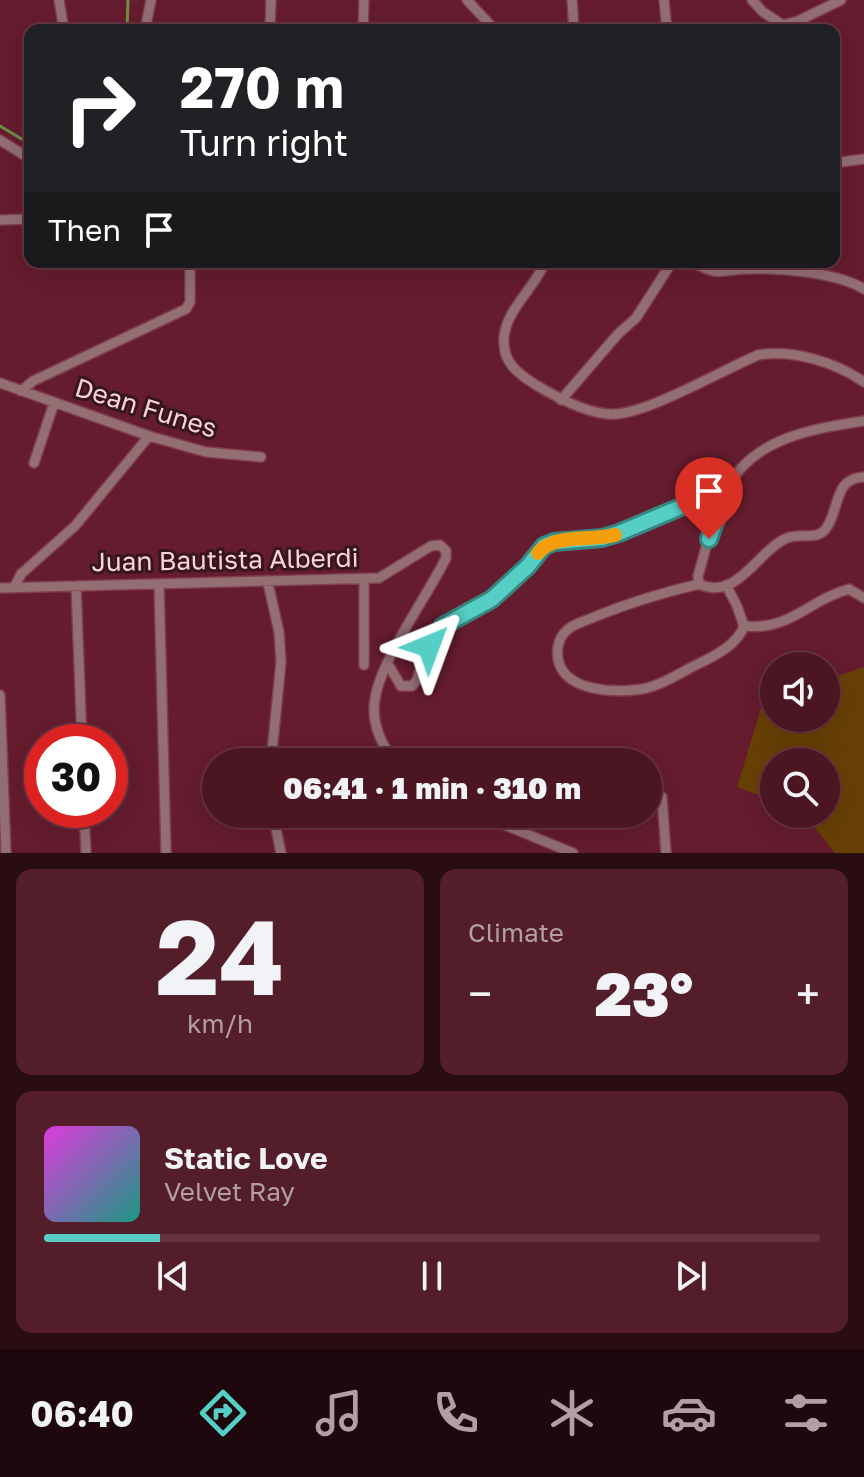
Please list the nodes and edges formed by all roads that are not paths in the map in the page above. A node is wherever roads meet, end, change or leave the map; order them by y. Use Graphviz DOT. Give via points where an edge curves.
graph roads {
  1 [pos="59,0"];
  2 [pos="151,0"];
  3 [pos="271,0"];
  4 [pos="278,0"];
  5 [pos="364,0"];
  6 [pos="467,0"];
  7 [pos="572,0"];
  8 [pos="664,0"];
  9 [pos="752,0"];
  10 [pos="841,0"];
  11 [pos="63,24"];
  12 [pos="146,24"];
  13 [pos="270,24"];
  14 [pos="363,24"];
  15 [pos="489,24"];
  16 [pos="574,24"];
  17 [pos="666,24"];
  18 [pos="781,24"];
  19 [pos="787,24"];
  20 [pos="0,140"];
  21 [pos="24,155"];
  22 [pos="864,159"];
  23 [pos="840,162"];
  24 [pos="24,219"];
  25 [pos="0,220"];
  26 [pos="190,268"];
  27 [pos="541,268"];
  28 [pos="668,268"];
  29 [pos="702,268"];
  30 [pos="864,289"];
  31 [pos="864,382"];
  32 [pos="0,383"];
  33 [pos="21,391"];
  34 [pos="561,400"];
  35 [pos="54,403"];
  36 [pos="864,421"];
  37 [pos="149,436"];
  38 [pos="261,457"];
  39 [pos="34,463"];
  40 [pos="864,477"];
  41 [pos="728,487"];
  42 [pos="364,579"];
  43 [pos="268,583"];
  44 [pos="159,584"];
  45 [pos="699,584"];
  46 [pos="726,585"];
  47 [pos="76,586"];
  48 [pos="0,588"];
  49 [pos="14,588"];
  50 [pos="864,598"];
  51 [pos="744,626"];
  52 [pos="388,664"];
  53 [pos="364,665"];
  54 [pos="0,695"];
  55 [pos="81,724"];
  56 [pos="272,748"];
  57 [pos="386,748"];
  58 [pos="662,797"];
  59 [pos="85,828"];
  60 [pos="276,828"];
  61 [pos="512,828"];
  62 [pos="86,851"];
  63 [pos="6,853"];
  64 [pos="166,853"];
  65 [pos="281,853"];
  66 [pos="573,853"];
  67 [pos="666,853"];
  1 -- 11 [label="street"];
  2 -- 12 [label="street"];
  3 -- 4 [label="street"];
  3 -- 13 [label="street"];
  5 -- 14 [label="street"];
  6 -- 15 [label="street"];
  7 -- 16 [label="street"];
  8 -- 17 [label="street"];
  9 -- 18 [label="street"];
  10 -- 19 [label="street"];
  20 -- 21 [label="street"];
  22 -- 23 [label="street"];
  24 -- 25 [label="street"];
  26 -- 33 [label="street, Dean Funes" via="186,309"];
  27 -- 34 [label="street" via="505,333 505,355 520,375"];
  28 -- 34 [label="street" via="636,318"];
  29 -- 30 [label="street" via="830,277"];
  31 -- 34 [label="street" via="791,352 773,352 616,414"];
  32 -- 33 [label="street, Dean Funes"];
  33 -- 35 [label="street, Dean Funes"];
  35 -- 37 [label="street, Dean Funes"];
  35 -- 39 [label="street"];
  36 -- 41 [label="street" via="820,428 761,450"];
  37 -- 38 [label="street, Dean Funes" via="206,452"];
  37 -- 49 [label="street" via="75,526 21,574"];
  40 -- 46 [label="street" via="844,484 826,529 818,536 783,540"];
  41 -- 45 [label="street"];
  41 -- 52 [label="street" via="619,533 544,546 492,599 443,626 425,652 412,686 401,686"];
  42 -- 43 [label="street, Juan Bautista Alberdi"];
  42 -- 52 [label="street, Juan Bautista Alberdi" via="389,574 431,546 446,551"];
  42 -- 53 [label="street"];
  43 -- 44 [label="street, Juan Bautista Alberdi"];
  43 -- 56 [label="street" via="281,662"];
  44 -- 47 [label="street, Juan Bautista Alberdi"];
  44 -- 64 [label="street"];
  45 -- 46 [label="street" via="710,589"];
  45 -- 51 [label="street" via="636,600 571,627 557,647 564,675 596,688 645,689 711,658 740,636"];
  46 -- 51 [label="street"];
  47 -- 49 [label="street, Juan Bautista Alberdi"];
  47 -- 55 [label="street"];
  48 -- 49 [label="street, Juan Bautista Alberdi"];
  50 -- 51 [label="street" via="849,589 790,619 764,628"];
  52 -- 57 [label="street, Juan Bautista Alberdi" via="374,701"];
  54 -- 63 [label="street"];
  58 -- 67 [label="street"];
  59 -- 62 [label="street"];
  60 -- 65 [label="street"];
  61 -- 66 [label="street"];
}
